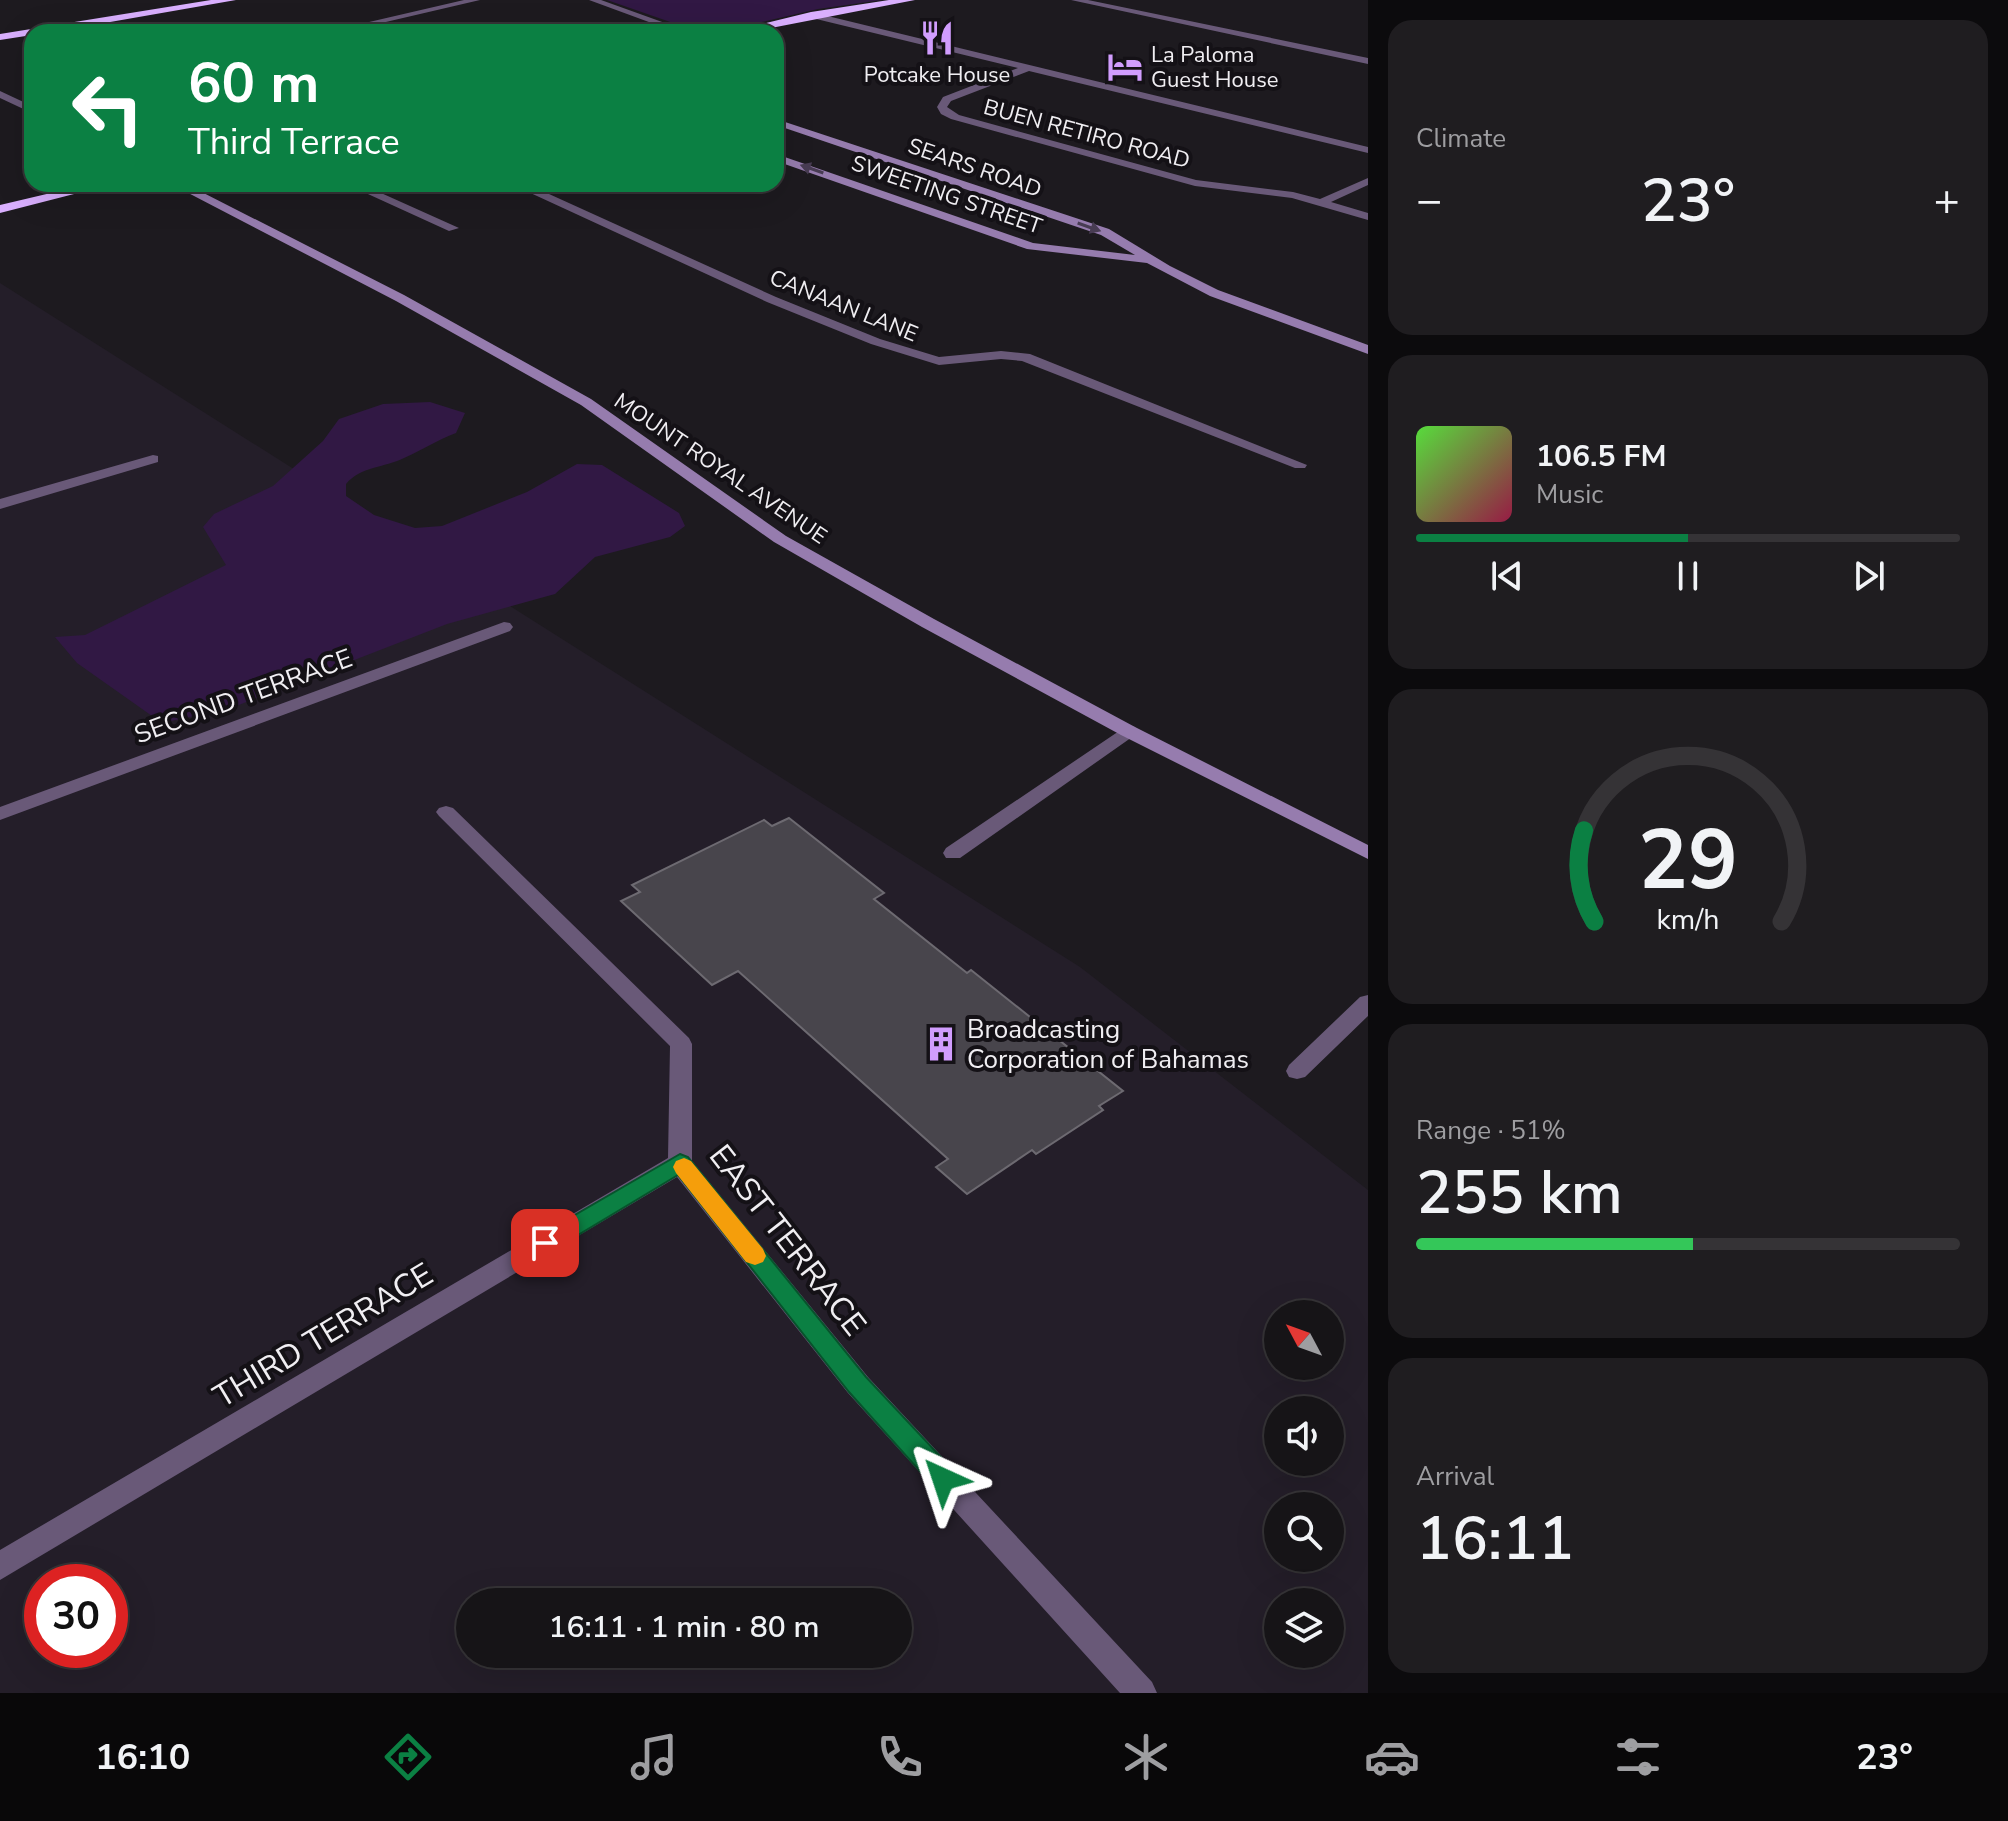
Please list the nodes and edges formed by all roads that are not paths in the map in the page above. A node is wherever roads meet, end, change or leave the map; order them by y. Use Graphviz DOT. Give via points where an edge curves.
graph roads {
  1 [pos="231,0"];
  2 [pos="476,0"];
  3 [pos="593,0"];
  4 [pos="910,0"];
  5 [pos="1075,0"];
  6 [pos="811,15"];
  7 [pos="82,24"];
  8 [pos="367,24"];
  9 [pos="662,24"];
  10 [pos="771,24"];
  11 [pos="24,33"];
  12 [pos="0,37"];
  13 [pos="1368,61"];
  14 [pos="1027,68"];
  15 [pos="0,94"];
  16 [pos="24,98"];
  17 [pos="13,101"];
  18 [pos="0,103"];
  19 [pos="24,106"];
  20 [pos="784,125"];
  21 [pos="1368,150"];
  22 [pos="784,160"];
  23 [pos="1368,181"];
  24 [pos="72,192"];
  25 [pos="193,192"];
  26 [pos="370,192"];
  27 [pos="537,192"];
  28 [pos="1321,203"];
  29 [pos="0,209"];
  30 [pos="1368,217"];
  31 [pos="453,228"];
  32 [pos="1156,262"];
  33 [pos="1368,350"];
  34 [pos="153,459"];
  35 [pos="1300,465"];
  36 [pos="0,504"];
  37 [pos="504,627"];
  38 [pos="1128,731"];
  39 [pos="446,812"];
  40 [pos="0,814"];
  41 [pos="953,853"];
  42 [pos="1368,853"];
  43 [pos="1368,1003"];
  44 [pos="1297,1071"];
  45 [pos="680,1163"];
  46 [pos="0,1566"];
  47 [pos="1141,1693"];
  1 -- 7 [label="highway"];
  2 -- 8 [label="street"];
  3 -- 9 [label="street"];
  4 -- 6 [label="highway"];
  5 -- 13 [label="street"];
  6 -- 10 [label="highway"];
  6 -- 14 [label="street, BUEN RETIRO ROAD"];
  11 -- 12 [label="highway"];
  14 -- 21 [label="street, BUEN RETIRO ROAD"];
  14 -- 28 [label="street, BUEN RETIRO ROAD" via="947,99 942,107 955,117 1195,183"];
  15 -- 17 [label="street"];
  16 -- 17 [label="street"];
  17 -- 18 [label="street"];
  17 -- 19 [label="street"];
  20 -- 32 [label="street, SEARS ROAD, one-way" via="1105,232"];
  32 -- 22 [label="street, SWEETING STREET, one-way" via="1031,246"];
  23 -- 28 [label="street"];
  24 -- 29 [label="highway"];
  25 -- 38 [label="street, MOUNT ROYAL AVENUE" via="400,298 586,402 780,539"];
  26 -- 31 [label="street"];
  27 -- 35 [label="street, CANAAN LANE" via="810,317 879,343 933,361 1007,353 1025,357"];
  28 -- 30 [label="street, BUEN RETIRO ROAD"];
  32 -- 33 [label="street, SEARS ROAD" via="1214,293"];
  34 -- 36 [label="street"];
  37 -- 40 [label="street, SECOND TERRACE"];
  38 -- 41 [label="street"];
  38 -- 42 [label="street, MOUNT ROYAL AVENUE"];
  39 -- 45 [label="street, EAST TERRACE" via="681,1044"];
  43 -- 44 [label="street"];
  45 -- 46 [label="street, THIRD TERRACE"];
  45 -- 47 [label="street, EAST TERRACE" via="858,1385"];
}
